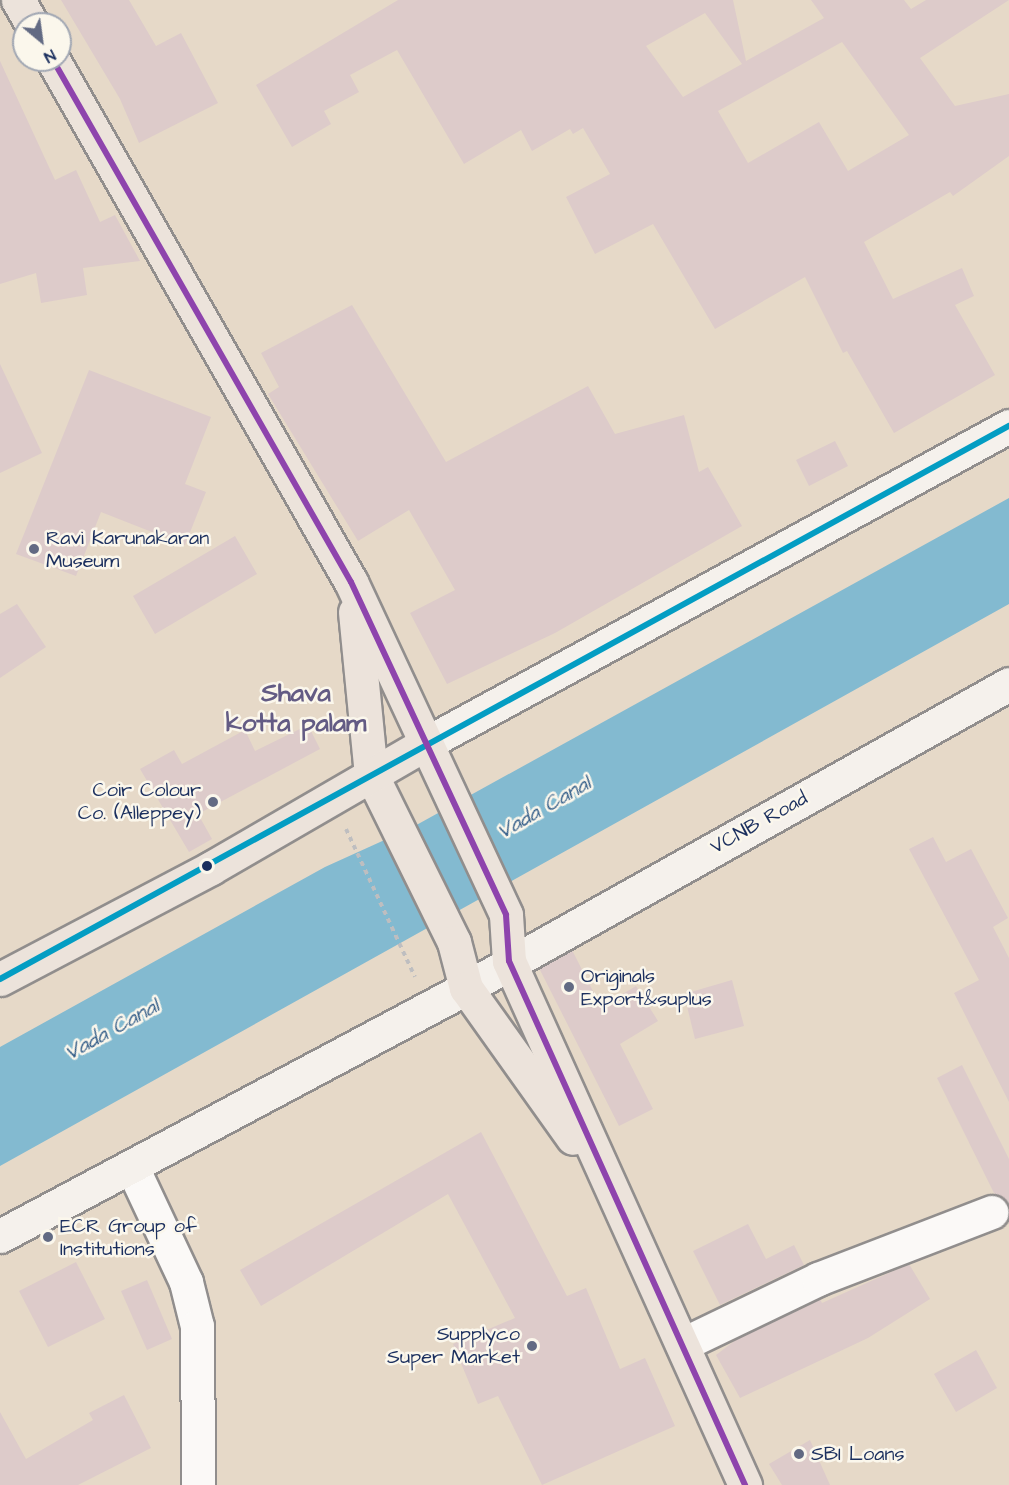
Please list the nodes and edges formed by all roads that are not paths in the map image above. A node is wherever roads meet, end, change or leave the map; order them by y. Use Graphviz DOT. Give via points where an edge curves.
graph roads {
  1 [pos="60,72"];
  2 [pos="1009,426"];
  3 [pos="351,582"];
  4 [pos="1009,684"];
  5 [pos="423,745"];
  6 [pos="371,774"];
  7 [pos="509,961"];
  8 [pos="0,979"];
  9 [pos="466,988"];
  10 [pos="132,1167"];
  11 [pos="616,1197"];
  12 [pos="992,1212"];
  13 [pos="0,1236"];
  14 [pos="683,1344"];
  15 [pos="198,1485"];
  16 [pos="744,1485"];
  1 -- 3 [label="main road"];
  2 -- 5 [label="main road"];
  3 -- 5 [label="main road"];
  3 -- 6 [label="main road"];
  4 -- 7 [label="main road, VCNB Road"];
  5 -- 6 [label="main road"];
  5 -- 7 [label="main road" via="506,915"];
  6 -- 8 [label="main road" via="211,868"];
  6 -- 9 [label="main road" via="454,942"];
  7 -- 9 [label="main road, VCNB Road"];
  7 -- 11 [label="main road"];
  9 -- 10 [label="main road, VCNB Road"];
  9 -- 11 [label="main road"];
  10 -- 13 [label="main road, VCNB Road"];
  10 -- 15 [label="street" via="186,1282 197,1326"];
  11 -- 14 [label="main road"];
  12 -- 14 [label="street" via="818,1280"];
  14 -- 16 [label="main road" via="717,1433"];
}
